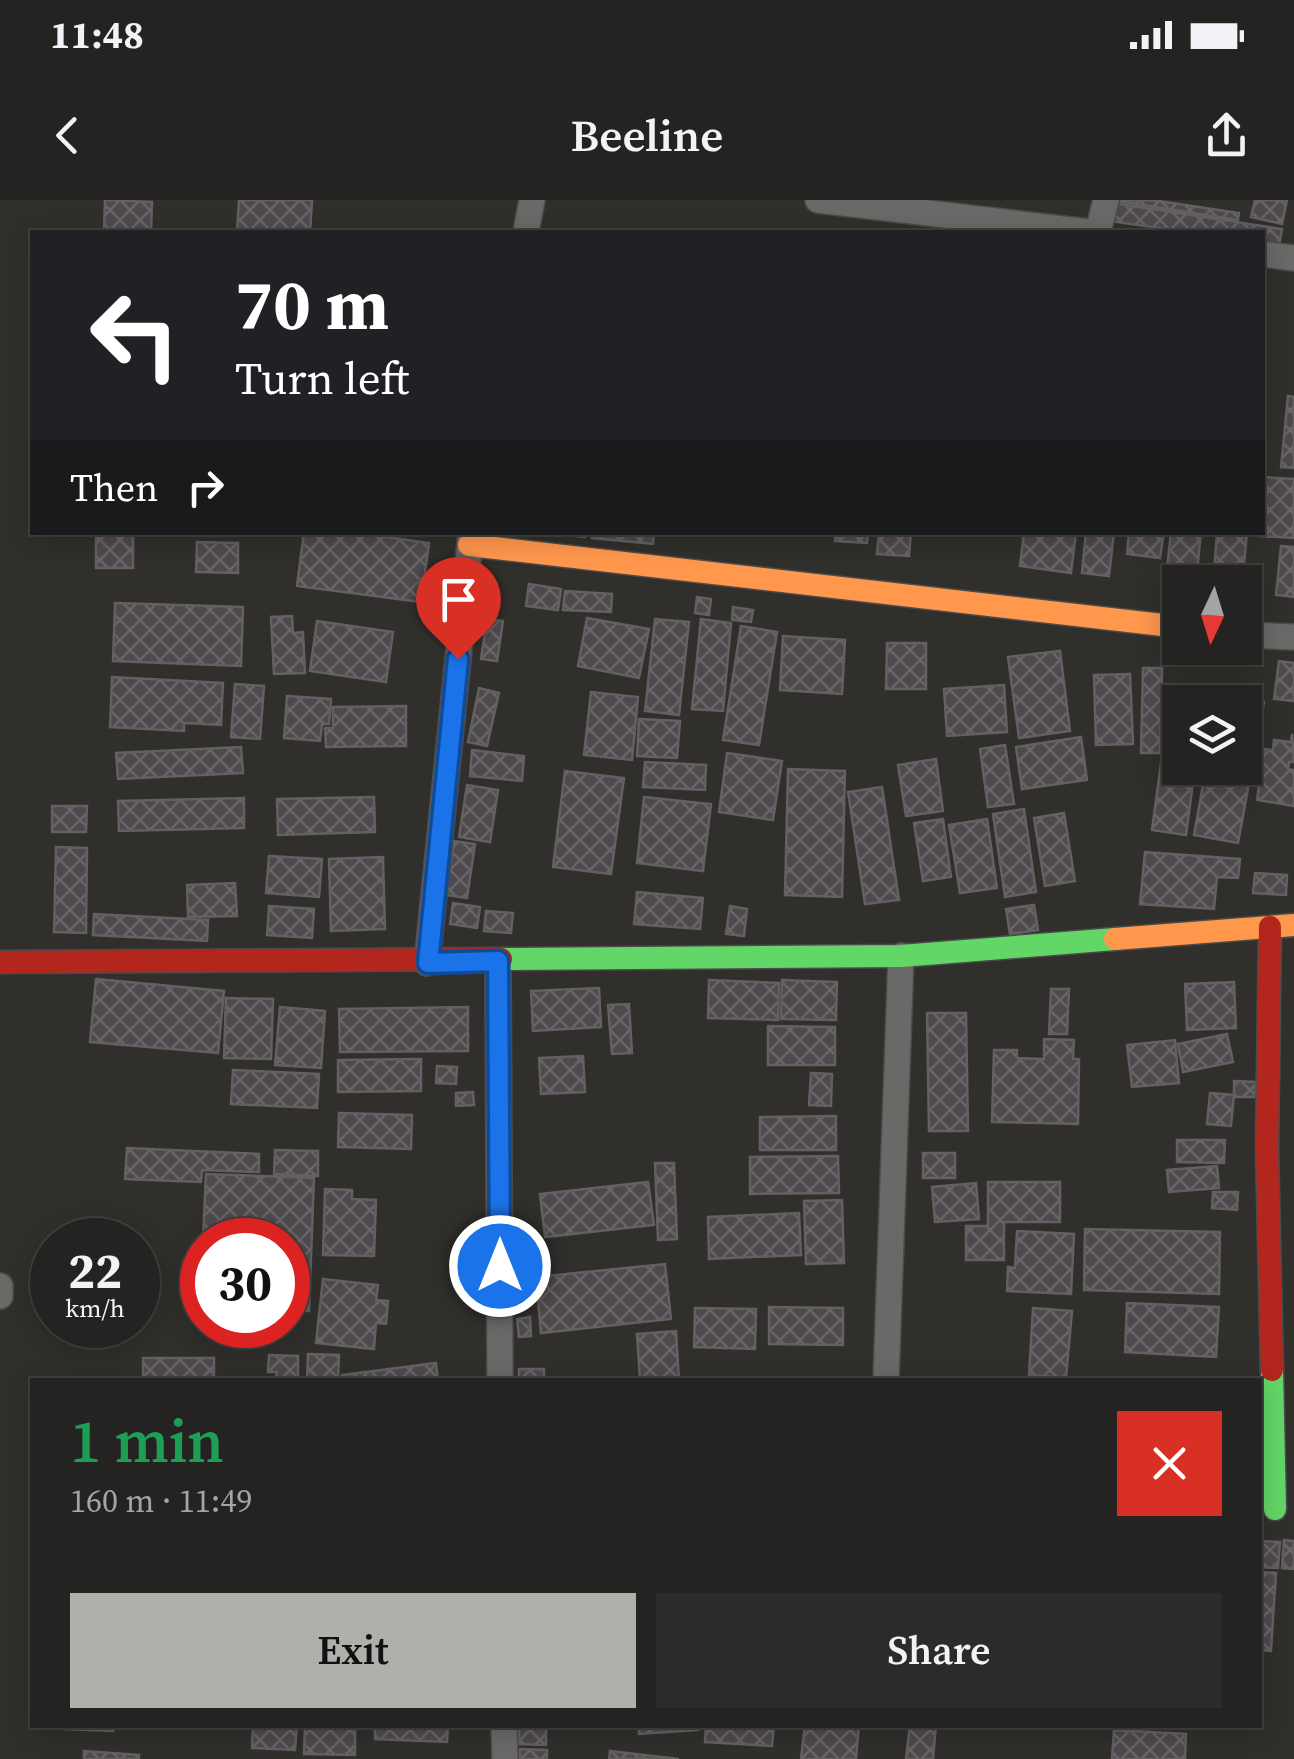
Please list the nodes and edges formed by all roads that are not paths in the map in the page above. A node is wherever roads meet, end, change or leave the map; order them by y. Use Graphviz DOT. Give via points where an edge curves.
graph roads {
  1 [pos="532,200"];
  2 [pos="818,200"];
  3 [pos="1106,200"];
  4 [pos="526,230"];
  5 [pos="1071,230"];
  6 [pos="1098,230"];
  7 [pos="1265,254"];
  8 [pos="1294,258"];
  9 [pos="470,539"];
  10 [pos="1162,625"];
  11 [pos="1262,636"];
  12 [pos="1294,637"];
  13 [pos="1294,925"];
  14 [pos="1270,927"];
  15 [pos="901,956"];
  16 [pos="498,961"];
  17 [pos="0,962"];
  18 [pos="428,963"];
  19 [pos="1267,1150"];
  20 [pos="1294,1152"];
  21 [pos="0,1286"];
  22 [pos="0,1296"];
  23 [pos="500,1378"];
  24 [pos="886,1378"];
  25 [pos="1276,1510"];
  26 [pos="504,1728"];
  27 [pos="505,1759"];
  1 -- 4 [label="street"];
  2 -- 5 [label="street"];
  3 -- 6 [label="street"];
  7 -- 8 [label="street"];
  9 -- 10 [label="street"];
  9 -- 18 [label="street"];
  11 -- 12 [label="street"];
  13 -- 14 [label="street"];
  14 -- 15 [label="street"];
  14 -- 19 [label="street"];
  15 -- 16 [label="street"];
  15 -- 24 [label="street"];
  16 -- 18 [label="street"];
  16 -- 23 [label="street"];
  17 -- 18 [label="street"];
  19 -- 20 [label="street"];
  19 -- 25 [label="street"];
  21 -- 22 [label="street"];
  26 -- 27 [label="street"];
}
